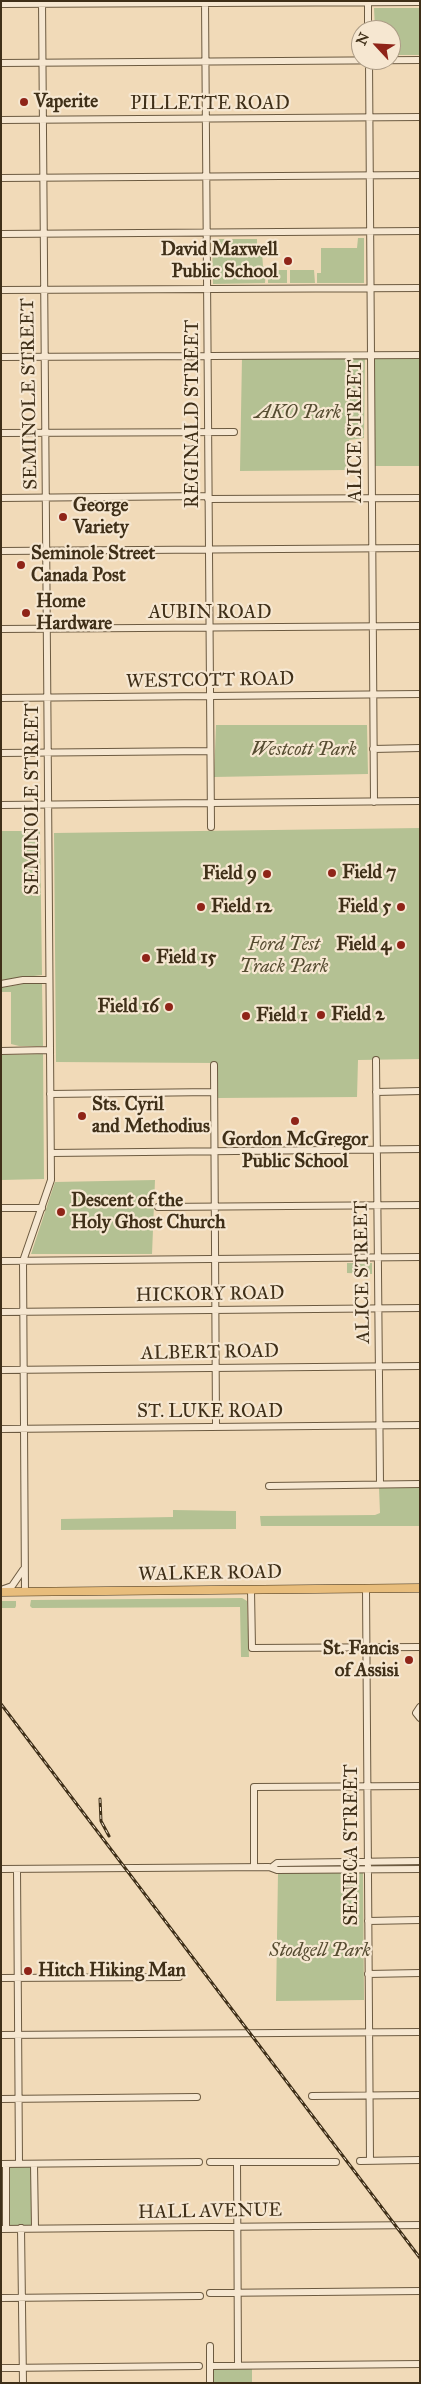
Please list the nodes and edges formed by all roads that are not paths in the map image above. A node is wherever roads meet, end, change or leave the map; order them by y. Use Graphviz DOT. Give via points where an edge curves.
graph roads {
  1 [pos="205,2"];
  2 [pos="368,2"];
  3 [pos="420,2"];
  4 [pos="42,3"];
  5 [pos="1,4"];
  6 [pos="368,20"];
  7 [pos="351,60"];
  8 [pos="401,60"];
  9 [pos="420,60"];
  10 [pos="205,62"];
  11 [pos="1,63"];
  12 [pos="42,63"];
  13 [pos="369,70"];
  14 [pos="420,117"];
  15 [pos="369,118"];
  16 [pos="206,119"];
  17 [pos="1,120"];
  18 [pos="43,120"];
  19 [pos="420,175"];
  20 [pos="370,176"];
  21 [pos="206,177"];
  22 [pos="1,178"];
  23 [pos="43,178"];
  24 [pos="420,231"];
  25 [pos="370,232"];
  26 [pos="206,233"];
  27 [pos="1,234"];
  28 [pos="44,234"];
  29 [pos="370,288"];
  30 [pos="420,288"];
  31 [pos="207,289"];
  32 [pos="1,290"];
  33 [pos="44,290"];
  34 [pos="371,355"];
  35 [pos="420,355"];
  36 [pos="207,356"];
  37 [pos="1,357"];
  38 [pos="45,357"];
  39 [pos="208,432"];
  40 [pos="234,432"];
  41 [pos="1,433"];
  42 [pos="46,433"];
  43 [pos="46,497"];
  44 [pos="1,498"];
  45 [pos="208,498"];
  46 [pos="372,498"];
  47 [pos="420,498"];
  48 [pos="372,548"];
  49 [pos="420,548"];
  50 [pos="209,550"];
  51 [pos="1,551"];
  52 [pos="46,551"];
  53 [pos="372,626"];
  54 [pos="420,626"];
  55 [pos="209,628"];
  56 [pos="46,629"];
  57 [pos="1,630"];
  58 [pos="372,694"];
  59 [pos="420,694"];
  60 [pos="210,696"];
  61 [pos="47,697"];
  62 [pos="1,698"];
  63 [pos="420,748"];
  64 [pos="373,749"];
  65 [pos="210,751"];
  66 [pos="1,752"];
  67 [pos="47,752"];
  68 [pos="374,802"];
  69 [pos="420,802"];
  70 [pos="210,803"];
  71 [pos="1,804"];
  72 [pos="48,804"];
  73 [pos="210,827"];
  74 [pos="49,980"];
  75 [pos="1,984"];
  76 [pos="49,1050"];
  77 [pos="1,1051"];
  78 [pos="376,1060"];
  79 [pos="214,1065"];
  80 [pos="420,1091"];
  81 [pos="213,1092"];
  82 [pos="376,1092"];
  83 [pos="50,1094"];
  84 [pos="420,1149"];
  85 [pos="377,1150"];
  86 [pos="214,1151"];
  87 [pos="51,1153"];
  88 [pos="377,1205"];
  89 [pos="420,1205"];
  90 [pos="214,1206"];
  91 [pos="158,1207"];
  92 [pos="1,1208"];
  93 [pos="42,1208"];
  94 [pos="378,1258"];
  95 [pos="420,1258"];
  96 [pos="215,1259"];
  97 [pos="1,1261"];
  98 [pos="23,1261"];
  99 [pos="420,1308"];
  100 [pos="378,1309"];
  101 [pos="216,1310"];
  102 [pos="1,1312"];
  103 [pos="23,1312"];
  104 [pos="379,1366"];
  105 [pos="420,1366"];
  106 [pos="216,1368"];
  107 [pos="24,1369"];
  108 [pos="1,1370"];
  109 [pos="420,1425"];
  110 [pos="379,1426"];
  111 [pos="216,1427"];
  112 [pos="1,1429"];
  113 [pos="24,1429"];
  114 [pos="380,1484"];
  115 [pos="420,1484"];
  116 [pos="269,1486"];
  117 [pos="24,1564"];
  118 [pos="420,1588"];
  119 [pos="366,1589"];
  120 [pos="251,1590"];
  121 [pos="1,1591"];
  122 [pos="25,1592"];
  123 [pos="420,1647"];
  124 [pos="366,1648"];
  125 [pos="420,1707"];
  126 [pos="420,1718"];
  127 [pos="367,1786"];
  128 [pos="420,1786"];
  129 [pos="420,1861"];
  130 [pos="368,1865"];
  131 [pos="254,1867"];
  132 [pos="1,1869"];
  133 [pos="17,1869"];
  134 [pos="420,1869"];
  135 [pos="420,1920"];
  136 [pos="368,1921"];
  137 [pos="420,1973"];
  138 [pos="368,1974"];
  139 [pos="179,1977"];
  140 [pos="1,1978"];
  141 [pos="18,1978"];
  142 [pos="369,2032"];
  143 [pos="420,2032"];
  144 [pos="1,2035"];
  145 [pos="18,2035"];
  146 [pos="420,2095"];
  147 [pos="312,2096"];
  148 [pos="369,2096"];
  149 [pos="197,2097"];
  150 [pos="1,2099"];
  151 [pos="19,2099"];
  152 [pos="420,2160"];
  153 [pos="360,2161"];
  154 [pos="370,2161"];
  155 [pos="199,2162"];
  156 [pos="210,2162"];
  157 [pos="237,2162"];
  158 [pos="336,2162"];
  159 [pos="4,2164"];
  160 [pos="19,2164"];
  161 [pos="34,2164"];
  162 [pos="420,2225"];
  163 [pos="237,2226"];
  164 [pos="4,2228"];
  165 [pos="21,2228"];
  166 [pos="35,2228"];
  167 [pos="420,2291"];
  168 [pos="238,2292"];
  169 [pos="210,2293"];
  170 [pos="200,2296"];
  171 [pos="1,2298"];
  172 [pos="22,2298"];
  173 [pos="210,2346"];
  174 [pos="420,2364"];
  175 [pos="238,2365"];
  176 [pos="199,2366"];
  177 [pos="210,2366"];
  178 [pos="1,2368"];
  179 [pos="22,2368"];
  180 [pos="22,2383"];
  181 [pos="210,2383"];
  1 -- 2 [label="street"];
  1 -- 4 [label="street"];
  1 -- 10 [label="street, REGINALD STREET"];
  2 -- 3 [label="street"];
  2 -- 6 [label="street"];
  4 -- 5 [label="street"];
  4 -- 12 [label="street, SEMINOLE STREET"];
  7 -- 10 [label="street"];
  8 -- 9 [label="street"];
  10 -- 12 [label="street"];
  10 -- 16 [label="street, REGINALD STREET"];
  11 -- 12 [label="street"];
  12 -- 18 [label="street, SEMINOLE STREET"];
  13 -- 15 [label="street, ALICE STREET"];
  14 -- 15 [label="street, PILLETTE ROAD"];
  15 -- 16 [label="street, PILLETTE ROAD"];
  15 -- 20 [label="street, ALICE STREET"];
  16 -- 18 [label="street, PILLETTE ROAD"];
  16 -- 21 [label="street, REGINALD STREET"];
  17 -- 18 [label="street, PILLETTE ROAD"];
  18 -- 23 [label="street, SEMINOLE STREET"];
  19 -- 20 [label="street"];
  20 -- 21 [label="street"];
  20 -- 25 [label="street, ALICE STREET"];
  21 -- 23 [label="street"];
  21 -- 26 [label="street, REGINALD STREET"];
  22 -- 23 [label="street"];
  23 -- 28 [label="street, SEMINOLE STREET"];
  24 -- 25 [label="street"];
  25 -- 26 [label="street"];
  25 -- 29 [label="street, ALICE STREET"];
  26 -- 28 [label="street"];
  26 -- 31 [label="street, REGINALD STREET"];
  27 -- 28 [label="street"];
  28 -- 33 [label="street, SEMINOLE STREET"];
  29 -- 30 [label="street"];
  29 -- 31 [label="street"];
  29 -- 34 [label="street, ALICE STREET"];
  31 -- 33 [label="street"];
  31 -- 36 [label="street, REGINALD STREET"];
  32 -- 33 [label="street"];
  33 -- 38 [label="street, SEMINOLE STREET"];
  34 -- 35 [label="street"];
  34 -- 36 [label="street"];
  34 -- 46 [label="street, ALICE STREET"];
  36 -- 38 [label="street"];
  36 -- 39 [label="street, REGINALD STREET"];
  37 -- 38 [label="street"];
  38 -- 42 [label="street, SEMINOLE STREET"];
  39 -- 40 [label="street"];
  39 -- 42 [label="street"];
  39 -- 45 [label="street, REGINALD STREET"];
  41 -- 42 [label="street"];
  42 -- 43 [label="street, SEMINOLE STREET"];
  43 -- 44 [label="street"];
  43 -- 45 [label="street"];
  43 -- 52 [label="street, SEMINOLE STREET"];
  45 -- 46 [label="street"];
  45 -- 50 [label="street, REGINALD STREET"];
  46 -- 47 [label="street"];
  46 -- 48 [label="street, ALICE STREET"];
  48 -- 49 [label="street"];
  48 -- 50 [label="street"];
  48 -- 53 [label="street, ALICE STREET"];
  50 -- 52 [label="street"];
  50 -- 55 [label="street, REGINALD STREET"];
  51 -- 52 [label="street"];
  52 -- 56 [label="street, SEMINOLE STREET"];
  53 -- 54 [label="street, AUBIN ROAD"];
  53 -- 55 [label="street, AUBIN ROAD"];
  53 -- 58 [label="street, ALICE STREET"];
  55 -- 56 [label="street, AUBIN ROAD"];
  55 -- 60 [label="street, REGINALD STREET"];
  56 -- 57 [label="street, AUBIN ROAD"];
  56 -- 61 [label="street, SEMINOLE STREET"];
  58 -- 59 [label="street, WESTCOTT ROAD"];
  58 -- 60 [label="street, WESTCOTT ROAD"];
  58 -- 64 [label="street, ALICE STREET"];
  60 -- 61 [label="street, WESTCOTT ROAD"];
  60 -- 65 [label="street, REGINALD STREET"];
  61 -- 62 [label="street, WESTCOTT ROAD"];
  61 -- 67 [label="street, SEMINOLE STREET"];
  63 -- 64 [label="street"];
  64 -- 68 [label="street, ALICE STREET"];
  65 -- 67 [label="street"];
  65 -- 70 [label="street, REGINALD STREET"];
  66 -- 67 [label="street"];
  67 -- 72 [label="street, SEMINOLE STREET"];
  68 -- 69 [label="street"];
  68 -- 70 [label="street"];
  70 -- 72 [label="street"];
  70 -- 73 [label="street, REGINALD STREET"];
  71 -- 72 [label="street"];
  72 -- 74 [label="street, SEMINOLE STREET"];
  74 -- 75 [label="street"];
  74 -- 76 [label="street, SEMINOLE STREET"];
  76 -- 77 [label="street"];
  76 -- 83 [label="street, SEMINOLE STREET"];
  78 -- 82 [label="street, ALICE STREET"];
  79 -- 81 [label="street"];
  80 -- 82 [label="street"];
  81 -- 83 [label="street"];
  81 -- 86 [label="street"];
  82 -- 85 [label="street, ALICE STREET"];
  83 -- 87 [label="street, SEMINOLE STREET"];
  84 -- 85 [label="street"];
  85 -- 86 [label="street"];
  85 -- 88 [label="street, ALICE STREET"];
  86 -- 87 [label="street"];
  86 -- 90 [label="street"];
  87 -- 93 [label="street, SEMINOLE STREET" via="51,1180"];
  88 -- 89 [label="street"];
  88 -- 90 [label="street"];
  88 -- 94 [label="street, ALICE STREET"];
  90 -- 91 [label="street"];
  90 -- 96 [label="street"];
  92 -- 93 [label="street"];
  93 -- 98 [label="street, SEMINOLE STREET"];
  94 -- 95 [label="street"];
  94 -- 96 [label="street"];
  94 -- 100 [label="street, ALICE STREET"];
  96 -- 98 [label="street"];
  96 -- 101 [label="street"];
  97 -- 98 [label="street"];
  98 -- 103 [label="street, SEMINOLE STREET"];
  99 -- 100 [label="street, HICKORY ROAD"];
  100 -- 101 [label="street, HICKORY ROAD"];
  100 -- 104 [label="street, ALICE STREET"];
  101 -- 103 [label="street, HICKORY ROAD"];
  101 -- 106 [label="street"];
  102 -- 103 [label="street, HICKORY ROAD"];
  103 -- 107 [label="street, SEMINOLE STREET"];
  104 -- 105 [label="street, ALBERT ROAD"];
  104 -- 106 [label="street, ALBERT ROAD"];
  104 -- 110 [label="street, ALICE STREET"];
  106 -- 107 [label="street, ALBERT ROAD"];
  106 -- 111 [label="street"];
  107 -- 108 [label="street, ALBERT ROAD"];
  107 -- 113 [label="street, SEMINOLE STREET"];
  109 -- 110 [label="street, ST. LUKE ROAD"];
  110 -- 111 [label="street, ST. LUKE ROAD"];
  110 -- 114 [label="street, ALICE STREET"];
  111 -- 113 [label="street, ST. LUKE ROAD"];
  112 -- 113 [label="street, ST. LUKE ROAD"];
  113 -- 117 [label="street, SEMINOLE STREET"];
  114 -- 115 [label="street"];
  114 -- 116 [label="street"];
  117 -- 121 [label="street" via="22,1574 12,1586"];
  117 -- 122 [label="street, SEMINOLE STREET"];
  118 -- 119 [label="main road, WALKER ROAD"];
  119 -- 120 [label="main road, WALKER ROAD"];
  119 -- 124 [label="street, SENECA STREET"];
  120 -- 122 [label="main road, WALKER ROAD"];
  120 -- 124 [label="street" via="252,1648"];
  121 -- 122 [label="main road, WALKER ROAD"];
  123 -- 124 [label="street"];
  124 -- 127 [label="street, SENECA STREET"];
  125 -- 126 [label="street" via="416,1713"];
  127 -- 128 [label="street"];
  127 -- 130 [label="street, SENECA STREET"];
  127 -- 131 [label="street" via="254,1787"];
  129 -- 130 [label="street"];
  130 -- 131 [label="street" via="277,1870"];
  130 -- 134 [label="street"];
  130 -- 136 [label="street, SENECA STREET"];
  131 -- 133 [label="street"];
  132 -- 133 [label="street"];
  133 -- 141 [label="street"];
  135 -- 136 [label="street"];
  136 -- 138 [label="street, SENECA STREET"];
  137 -- 138 [label="street"];
  138 -- 142 [label="street, SENECA STREET"];
  139 -- 141 [label="street"];
  140 -- 141 [label="street"];
  141 -- 145 [label="street"];
  142 -- 143 [label="street"];
  142 -- 145 [label="street"];
  142 -- 148 [label="street, SENECA STREET"];
  144 -- 145 [label="street"];
  145 -- 151 [label="street"];
  146 -- 148 [label="street"];
  147 -- 148 [label="street"];
  148 -- 154 [label="street, SENECA STREET"];
  149 -- 151 [label="street"];
  150 -- 151 [label="street"];
  151 -- 160 [label="street"];
  152 -- 154 [label="street"];
  153 -- 154 [label="street"];
  155 -- 161 [label="street"];
  156 -- 157 [label="street"];
  157 -- 158 [label="street"];
  157 -- 163 [label="street"];
  159 -- 160 [label="street"];
  159 -- 164 [label="street"];
  160 -- 161 [label="street"];
  161 -- 166 [label="street"];
  162 -- 163 [label="street, HALL AVENUE"];
  163 -- 166 [label="street, HALL AVENUE"];
  163 -- 168 [label="street"];
  164 -- 165 [label="street, HALL AVENUE"];
  165 -- 166 [label="street, HALL AVENUE"];
  165 -- 172 [label="street"];
  167 -- 168 [label="street"];
  168 -- 169 [label="street"];
  168 -- 175 [label="street"];
  170 -- 172 [label="street"];
  171 -- 172 [label="street"];
  172 -- 179 [label="street"];
  173 -- 177 [label="street"];
  174 -- 175 [label="street"];
  175 -- 177 [label="street"];
  176 -- 179 [label="street"];
  177 -- 181 [label="street"];
  178 -- 179 [label="street"];
  179 -- 180 [label="street"];
}
